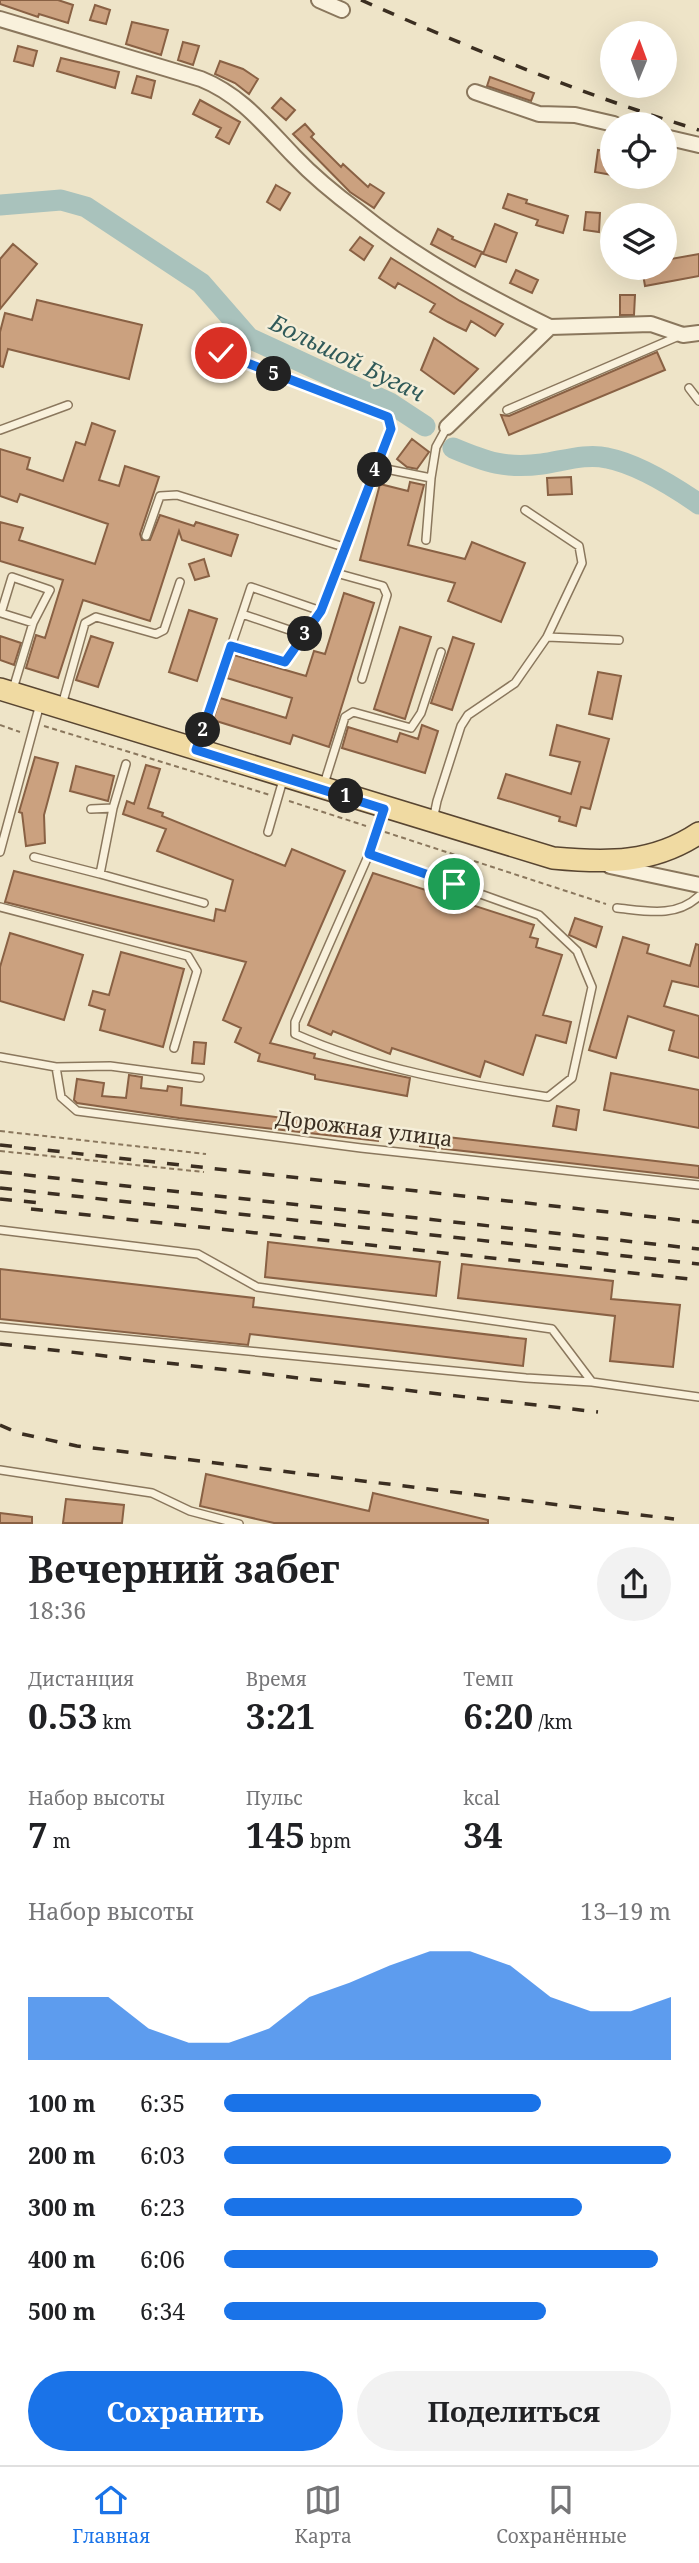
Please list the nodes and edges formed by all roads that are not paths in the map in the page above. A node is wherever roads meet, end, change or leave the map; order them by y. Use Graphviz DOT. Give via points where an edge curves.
graph roads {
  1 [pos="319,0"];
  2 [pos="342,10"];
  3 [pos="0,19"];
  4 [pos="475,92"];
  5 [pos="600,121"];
  6 [pos="677,140"];
  7 [pos="699,145"];
  8 [pos="550,327"];
  9 [pos="699,333"];
  10 [pos="683,335"];
  11 [pos="221,353"];
  12 [pos="689,388"];
  13 [pos="699,401"];
  14 [pos="68,405"];
  15 [pos="507,410"];
  16 [pos="447,427"];
  17 [pos="0,430"];
  18 [pos="376,467"];
  19 [pos="430,478"];
  20 [pos="525,510"];
  21 [pos="146,536"];
  22 [pos="426,540"];
  23 [pos="347,548"];
  24 [pos="337,573"];
  25 [pos="180,582"];
  26 [pos="321,611"];
  27 [pos="242,614"];
  28 [pos="33,623"];
  29 [pos="304,635"];
  30 [pos="547,637"];
  31 [pos="619,640"];
  32 [pos="231,646"];
  33 [pos="442,652"];
  34 [pos="362,678"];
  35 [pos="6,691"];
  36 [pos="40,702"];
  37 [pos="61,709"];
  38 [pos="196,750"];
  39 [pos="125,764"];
  40 [pos="285,776"];
  41 [pos="323,789"];
  42 [pos="113,808"];
  43 [pos="91,809"];
  44 [pos="384,809"];
  45 [pos="432,823"];
  46 [pos="268,832"];
  47 [pos="699,833"];
  48 [pos="0,852"];
  49 [pos="369,854"];
  50 [pos="34,857"];
  51 [pos="595,862"];
  52 [pos="100,874"];
  53 [pos="699,885"];
  54 [pos="699,896"];
  55 [pos="204,903"];
  56 [pos="0,907"];
  57 [pos="617,908"];
  58 [pos="174,1048"];
  59 [pos="0,1057"];
  60 [pos="56,1067"];
  61 [pos="200,1078"];
  62 [pos="699,1185"];
  63 [pos="0,1230"];
  64 [pos="0,1327"];
  65 [pos="592,1382"];
  66 [pos="699,1397"];
  67 [pos="0,1470"];
  68 [pos="239,1524"];
  1 -- 2 [label="street"];
  3 -- 8 [label="street" via="225,90 361,214 468,286"];
  4 -- 5 [label="street" via="539,114"];
  6 -- 7 [label="street"];
  8 -- 10 [label="street" via="651,324"];
  8 -- 16 [label="street"];
  9 -- 10 [label="street"];
  10 -- 15 [label="lane"];
  11 -- 18 [label="lane" via="388,417 391,429"];
  12 -- 13 [label="lane"];
  14 -- 17 [label="lane"];
  16 -- 19 [label="lane" via="436,447"];
  18 -- 19 [label="lane"];
  18 -- 23 [label="lane"];
  19 -- 22 [label="lane"];
  20 -- 30 [label="lane" via="579,546 582,563"];
  21 -- 23 [label="lane" via="160,496 177,495"];
  23 -- 24 [label="lane"];
  24 -- 26 [label="lane"];
  24 -- 34 [label="lane" via="383,586 387,595"];
  25 -- 37 [label="lane" via="164,630 156,634 96,617 85,623"];
  26 -- 27 [label="lane" via="251,587"];
  26 -- 29 [label="lane"];
  27 -- 29 [label="lane"];
  27 -- 32 [label="lane"];
  28 -- 28 [label="lane" via="1,613 12,577 50,590"];
  28 -- 35 [label="lane"];
  29 -- 32 [label="lane" via="285,662"];
  30 -- 31 [label="lane"];
  30 -- 45 [label="lane" via="515,683 468,715 461,726"];
  32 -- 38 [label="lane"];
  33 -- 41 [label="lane" via="421,713 411,728 353,712 345,717"];
  35 -- 36 [label="main road"];
  36 -- 37 [label="main road"];
  36 -- 48 [label="lane"];
  37 -- 38 [label="main road"];
  38 -- 40 [label="main road"];
  39 -- 42 [label="lane"];
  40 -- 41 [label="main road"];
  40 -- 46 [label="lane"];
  41 -- 44 [label="main road"];
  42 -- 43 [label="lane"];
  42 -- 52 [label="lane"];
  44 -- 45 [label="main road"];
  44 -- 49 [label="lane"];
  45 -- 51 [label="main road" via="553,858"];
  47 -- 51 [label="main road" via="650,855"];
  49 -- 49 [label="lane" via="295,1022 295,1034 334,1052 475,1086 548,1097 572,1078 592,987 577,951 539,915"];
  50 -- 52 [label="lane"];
  51 -- 53 [label="street"];
  52 -- 55 [label="lane"];
  54 -- 57 [label="lane" via="675,910"];
  56 -- 58 [label="lane" via="188,957 197,971"];
  59 -- 60 [label="lane"];
  60 -- 61 [label="lane" via="110,1066"];
  60 -- 62 [label="lane, Дорожная улица" via="61,1097 77,1111"];
  63 -- 65 [label="lane" via="198,1254 257,1287 552,1329"];
  64 -- 65 [label="lane"];
  65 -- 66 [label="lane"];
  67 -- 68 [label="lane" via="152,1493 190,1511"];
}
